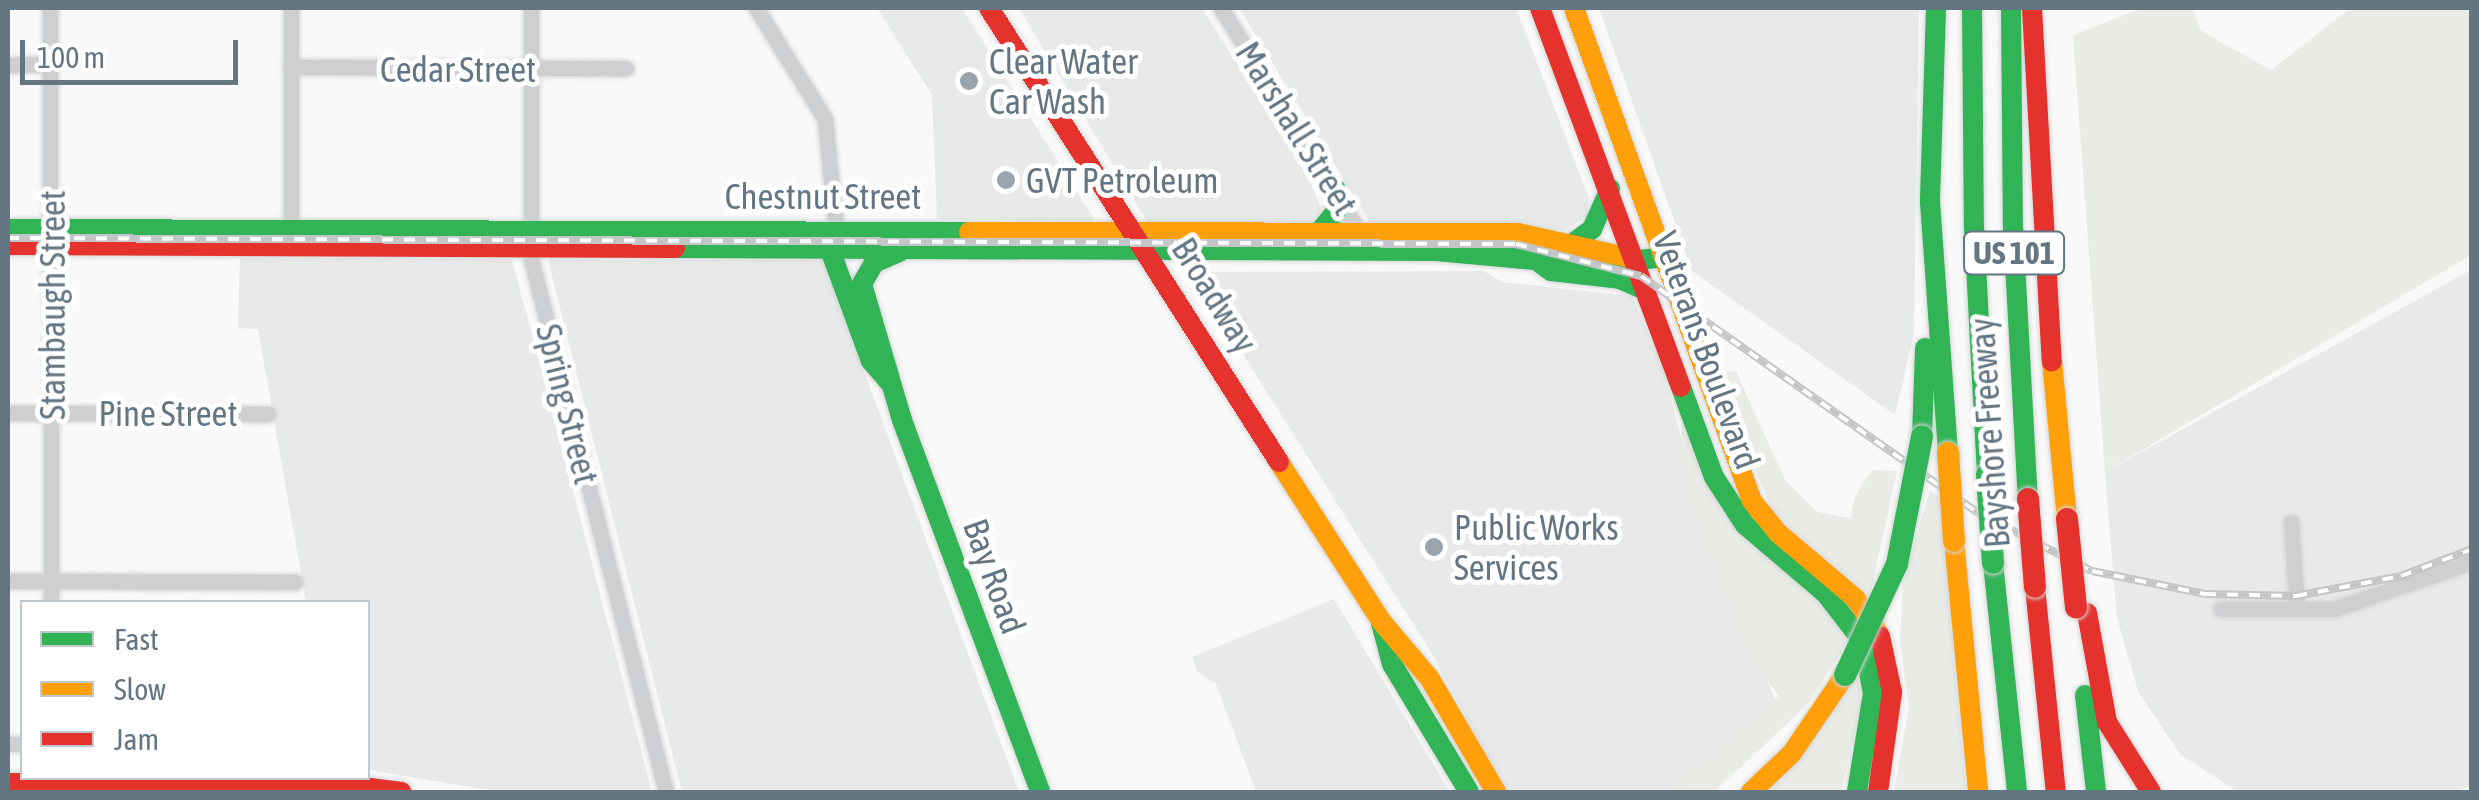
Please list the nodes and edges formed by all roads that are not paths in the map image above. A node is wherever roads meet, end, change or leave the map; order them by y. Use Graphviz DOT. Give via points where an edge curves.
graph roads {
  1 [pos="50,8"];
  2 [pos="291,8"];
  3 [pos="531,8"];
  4 [pos="756,8"];
  5 [pos="989,8"];
  6 [pos="1221,8"];
  7 [pos="1540,8"];
  8 [pos="1574,8"];
  9 [pos="1936,8"];
  10 [pos="1972,8"];
  11 [pos="2011,8"];
  12 [pos="2032,8"];
  13 [pos="50,64"];
  14 [pos="8,65"];
  15 [pos="290,67"];
  16 [pos="626,68"];
  17 [pos="531,70"];
  18 [pos="1335,188"];
  19 [pos="1610,189"];
  20 [pos="1930,202"];
  21 [pos="8,229"];
  22 [pos="291,230"];
  23 [pos="1320,232"];
  24 [pos="53,237"];
  25 [pos="531,238"];
  26 [pos="833,239"];
  27 [pos="1139,241"];
  28 [pos="1364,242"];
  29 [pos="1573,243"];
  30 [pos="8,245"];
  31 [pos="901,251"];
  32 [pos="1666,256"];
  33 [pos="1636,260"];
  34 [pos="1537,261"];
  35 [pos="1644,290"];
  36 [pos="889,382"];
  37 [pos="8,413"];
  38 [pos="52,413"];
  39 [pos="268,414"];
  40 [pos="2290,522"];
  41 [pos="2472,562"];
  42 [pos="8,582"];
  43 [pos="50,582"];
  44 [pos="295,582"];
  45 [pos="51,600"];
  46 [pos="2296,608"];
  47 [pos="2221,609"];
  48 [pos="2081,610"];
  49 [pos="1381,622"];
  50 [pos="8,783"];
  51 [pos="401,792"];
  52 [pos="666,792"];
  53 [pos="1040,792"];
  54 [pos="1469,792"];
  55 [pos="1496,792"];
  56 [pos="1752,792"];
  57 [pos="1857,792"];
  58 [pos="1878,792"];
  59 [pos="1978,792"];
  60 [pos="2017,792"];
  61 [pos="2056,792"];
  62 [pos="2096,792"];
  63 [pos="2150,792"];
  1 -- 13 [label="street, Stambaugh Street"];
  2 -- 15 [label="street"];
  3 -- 17 [label="street, Spring Street"];
  4 -- 26 [label="street, Bay Road" via="825,119"];
  5 -- 27 [label="main road, Broadway"];
  6 -- 18 [label="street, Marshall Street"];
  7 -- 19 [label="main road, Veterans Boulevard"];
  8 -- 32 [label="main road, Veterans Boulevard"];
  9 -- 20 [label="main road"];
  10 -- 60 [label="main road, Bayshore Freeway / US 101, bridge" via="1986,475"];
  11 -- 61 [label="main road, Bayshore Freeway / US 101, bridge" via="2013,226 2028,499"];
  12 -- 48 [label="main road, bridge" via="2038,187"];
  13 -- 14 [label="street"];
  13 -- 24 [label="street, Stambaugh Street"];
  15 -- 17 [label="street, Cedar Street"];
  15 -- 22 [label="street"];
  16 -- 17 [label="street, Cedar Street"];
  17 -- 25 [label="street, Spring Street"];
  18 -- 23 [label="main road" via="1336,211"];
  18 -- 28 [label="street, Marshall Street"];
  19 -- 29 [label="main road" via="1592,229"];
  19 -- 33 [label="main road, Veterans Boulevard"];
  20 -- 56 [label="main road, bridge" via="1922,436 1897,564 1844,675 1792,753"];
  20 -- 59 [label="main road, bridge"];
  21 -- 24 [label="main road, Chestnut Street"];
  22 -- 24 [label="main road, Chestnut Street"];
  22 -- 25 [label="main road, Chestnut Street"];
  23 -- 27 [label="main road, Chestnut Street"];
  23 -- 28 [label="main road, Chestnut Street"];
  24 -- 25 [label="main road, Chestnut Street"];
  24 -- 30 [label="main road, Chestnut Street"];
  24 -- 38 [label="street, Stambaugh Street"];
  25 -- 26 [label="main road, Chestnut Street"];
  25 -- 52 [label="street, Spring Street"];
  26 -- 27 [label="main road, Chestnut Street"];
  26 -- 31 [label="main road, Chestnut Street"];
  26 -- 36 [label="main road, Bay Road" via="872,361"];
  27 -- 28 [label="main road, Chestnut Street"];
  27 -- 31 [label="main road, Chestnut Street"];
  27 -- 49 [label="main road, Broadway"];
  28 -- 29 [label="main road, Chestnut Street" via="1518,233"];
  28 -- 34 [label="main road, Chestnut Street"];
  29 -- 33 [label="main road, Chestnut Street"];
  31 -- 36 [label="main road, Bay Road" via="874,263 862,284 889,358"];
  32 -- 33 [label="main road, Chestnut Street"];
  32 -- 58 [label="main road, Veterans Boulevard" via="1752,501 1778,534 1856,599 1880,635 1892,692"];
  33 -- 34 [label="main road, Chestnut Street"];
  33 -- 35 [label="main road, Veterans Boulevard"];
  34 -- 35 [label="main road" via="1551,271 1620,279"];
  35 -- 57 [label="main road, Veterans Boulevard" via="1722,492 1760,540 1834,602 1862,642 1873,693"];
  36 -- 53 [label="main road, Bay Road"];
  37 -- 38 [label="street, Pine Street"];
  38 -- 39 [label="street, Pine Street"];
  38 -- 43 [label="street, Stambaugh Street"];
  40 -- 46 [label="street"];
  41 -- 46 [label="street" via="2351,605"];
  42 -- 43 [label="street"];
  43 -- 44 [label="street"];
  43 -- 45 [label="street, Stambaugh Street"];
  46 -- 47 [label="street"];
  48 -- 62 [label="main road"];
  48 -- 63 [label="main road" via="2107,722"];
  49 -- 54 [label="main road, Broadway" via="1392,664"];
  49 -- 55 [label="main road, Broadway" via="1421,666"];
  50 -- 51 [label="main road" via="338,784"];
}
